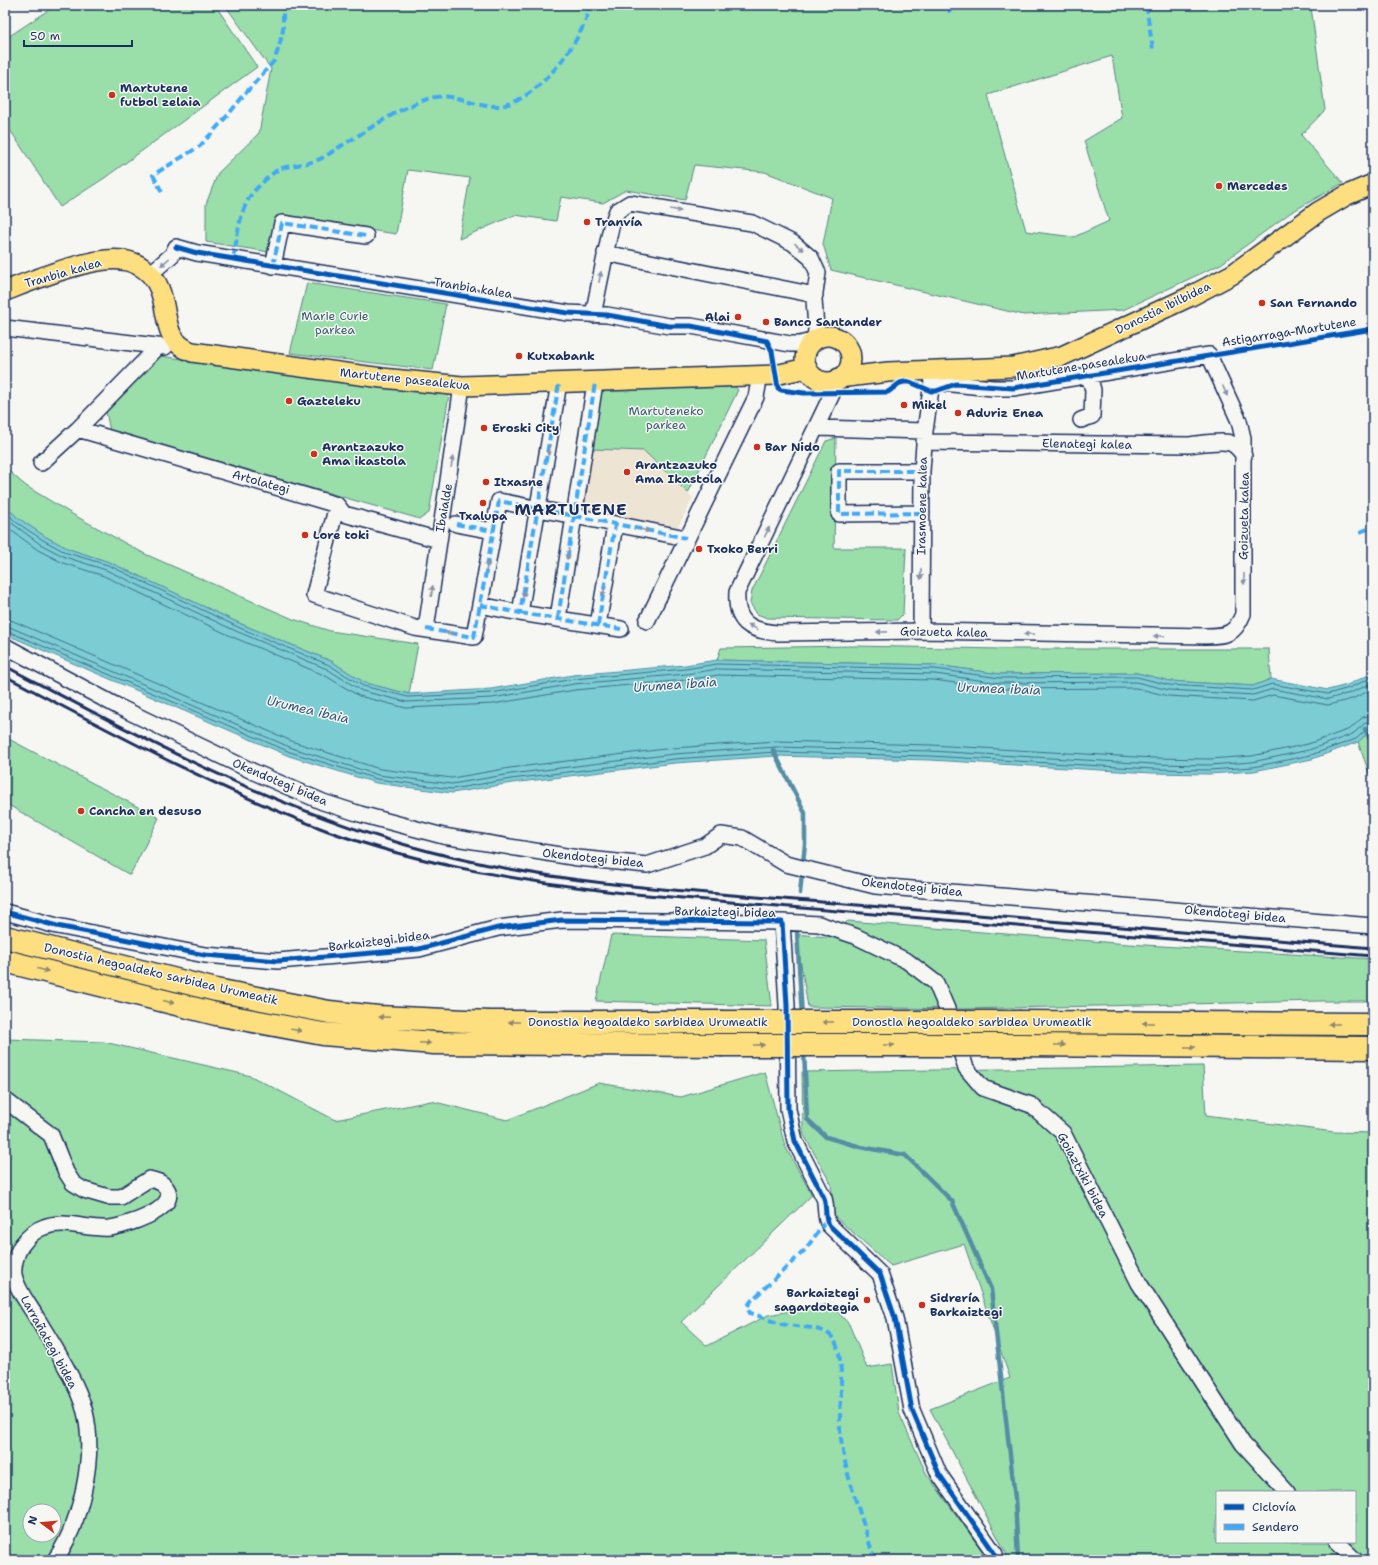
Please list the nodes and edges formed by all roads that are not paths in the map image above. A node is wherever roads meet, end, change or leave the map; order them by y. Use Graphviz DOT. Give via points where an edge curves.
graph roads {
  1 [pos="1373,184"];
  2 [pos="366,236"];
  3 [pos="605,253"];
  4 [pos="273,266"];
  5 [pos="150,274"];
  6 [pos="5,291"];
  7 [pos="815,295"];
  8 [pos="593,315"];
  9 [pos="5,328"];
  10 [pos="814,340"];
  11 [pos="158,347"];
  12 [pos="182,347"];
  13 [pos="850,355"];
  14 [pos="1209,355"];
  15 [pos="807,368"];
  16 [pos="888,372"];
  17 [pos="758,376"];
  18 [pos="931,376"];
  19 [pos="1089,376"];
  20 [pos="835,380"];
  21 [pos="559,383"];
  22 [pos="595,383"];
  23 [pos="462,386"];
  24 [pos="1081,420"];
  25 [pos="817,428"];
  26 [pos="78,429"];
  27 [pos="925,436"];
  28 [pos="1244,456"];
  29 [pos="41,463"];
  30 [pos="922,471"];
  31 [pos="337,505"];
  32 [pos="539,508"];
  33 [pos="922,513"];
  34 [pos="575,516"];
  35 [pos="456,524"];
  36 [pos="615,525"];
  37 [pos="493,531"];
  38 [pos="686,538"];
  39 [pos="439,540"];
  40 [pos="480,605"];
  41 [pos="520,613"];
  42 [pos="558,618"];
  43 [pos="647,621"];
  44 [pos="598,625"];
  45 [pos="426,629"];
  46 [pos="621,629"];
  47 [pos="921,631"];
  48 [pos="5,646"];
  49 [pos="5,912"];
  50 [pos="782,922"];
  51 [pos="1373,926"];
  52 [pos="5,936"];
  53 [pos="5,960"];
  54 [pos="1373,1024"];
  55 [pos="1373,1048"];
  56 [pos="5,1100"];
  57 [pos="1286,1491"];
  58 [pos="1338,1543"];
  59 [pos="55,1560"];
  60 [pos="995,1560"];
  61 [pos="1356,1560"];
  1 -- 18 [label="main road, Donostia ibilbidea" via="1318,212 1233,274 1062,356 1013,367"];
  2 -- 4 [label="street" via="282,223"];
  3 -- 7 [label="street"];
  3 -- 7 [label="street, one-way" via="617,211 630,203 752,224 793,242 812,258 818,272"];
  8 -- 3 [label="street, one-way"];
  4 -- 5 [label="street, Tranbia kalea, one-way" via="176,248 172,255"];
  4 -- 8 [label="street, Tranbia kalea" via="449,295"];
  5 -- 6 [label="main road, Tranbia kalea" via="134,263 109,260 44,276"];
  5 -- 12 [label="main road" via="159,288 169,331"];
  7 -- 10 [label="street"];
  8 -- 10 [label="street, Tranbia kalea" via="669,326 691,326 790,344"];
  9 -- 11 [label="street"];
  10 -- 13 [label="main road, Martutene pasealekua" via="829,336 837,338 848,348"];
  10 -- 15 [label="main road" via="805,356"];
  11 -- 12 [label="street"];
  11 -- 26 [label="street"];
  12 -- 23 [label="main road, Martutene pasealekua" via="192,352 292,366"];
  13 -- 16 [label="main road, Martutene pasealekua" via="867,367"];
  13 -- 20 [label="main road" via="848,368"];
  14 -- 19 [label="street, Martutene pasealekua"];
  14 -- 28 [label="street, Goizueta kalea, one-way" via="1239,421 1244,438"];
  15 -- 17 [label="main road, Martutene pasealekua" via="788,374"];
  15 -- 20 [label="main road, Martutene pasealekua" via="813,376 821,380"];
  16 -- 18 [label="main road, Martutene pasealekua"];
  16 -- 20 [label="main road, Martutene pasealekua"];
  17 -- 22 [label="main road, Martutene pasealekua"];
  17 -- 38 [label="street" via="756,397"];
  18 -- 19 [label="street, Martutene pasealekua" via="993,388 1013,388"];
  18 -- 27 [label="street, Irasmoene kalea"];
  19 -- 24 [label="street" via="1093,390 1092,416"];
  20 -- 25 [label="street, Goizueta kalea" via="833,392"];
  21 -- 22 [label="main road, Martutene pasealekua"];
  21 -- 23 [label="main road, Martutene pasealekua"];
  21 -- 32 [label="street, one-way"];
  22 -- 34 [label="street"];
  39 -- 23 [label="street, Ibaialde, one-way"];
  25 -- 27 [label="street"];
  47 -- 25 [label="street, Goizueta kalea, one-way" via="763,632 749,627 736,607 737,592"];
  26 -- 29 [label="street"];
  26 -- 31 [label="street, Artolategi"];
  27 -- 28 [label="street, Elenategi kalea" via="1188,445 1223,442 1237,447"];
  27 -- 30 [label="street, Irasmoene kalea"];
  28 -- 47 [label="street, Goizueta kalea, one-way" via="1243,614 1239,625 1232,632 1222,636 1206,636"];
  30 -- 33 [label="street, Irasmoene kalea"];
  30 -- 33 [label="street" via="839,471 839,514"];
  31 -- 39 [label="street, Artolategi" via="344,514"];
  31 -- 45 [label="street" via="314,595 415,628"];
  32 -- 34 [label="street"];
  32 -- 37 [label="street" via="499,502"];
  32 -- 41 [label="street, one-way"];
  33 -- 47 [label="street, Irasmoene kalea, one-way"];
  34 -- 36 [label="street"];
  34 -- 42 [label="street, one-way"];
  35 -- 37 [label="street"];
  36 -- 38 [label="street, one-way"];
  36 -- 44 [label="street, one-way"];
  40 -- 37 [label="street, one-way"];
  38 -- 43 [label="street"];
  45 -- 39 [label="street, Ibaialde, one-way"];
  40 -- 41 [label="street"];
  40 -- 45 [label="street, one-way" via="474,638"];
  41 -- 42 [label="street"];
  42 -- 44 [label="street"];
  44 -- 46 [label="street"];
  48 -- 51 [label="street, Okendotegi bidea" via="119,708 316,799 360,814 450,838 647,865 705,846 721,835 742,838 786,864 875,886"];
  49 -- 50 [label="street, Barkaiztegi bidea" via="58,926 204,955 278,961 419,949 498,928 562,920"];
  50 -- 57 [label="street, Goiaztxiki bidea" via="819,924 855,936 907,962 936,983 966,1068 983,1088 1031,1105 1063,1133 1139,1283 1243,1444"];
  50 -- 60 [label="street, Barkaiztegi bidea" via="787,1005 788,1104 795,1142 824,1198 827,1206 826,1221 880,1274 895,1318 912,1410 939,1474 995,1554"];
  54 -- 52 [label="highway, Donostia hegoaldeko sarbidea Urumeatik, one-way, bridge" via="489,1022 378,1017 335,1012 216,990"];
  53 -- 55 [label="highway, Donostia hegoaldeko sarbidea Urumeatik, one-way, bridge" via="216,1014 323,1034 434,1043"];
  56 -- 59 [label="street, Larrañategi bidea" via="51,1135 66,1172 73,1182 84,1190 108,1198 121,1197 148,1179 159,1181 166,1186 169,1194 166,1204 159,1210 119,1226 44,1226 27,1238 16,1258 14,1273 20,1291 76,1388 85,1411 89,1433 89,1461 82,1492 73,1525"];
  58 -- 61 [label="street"];
}
